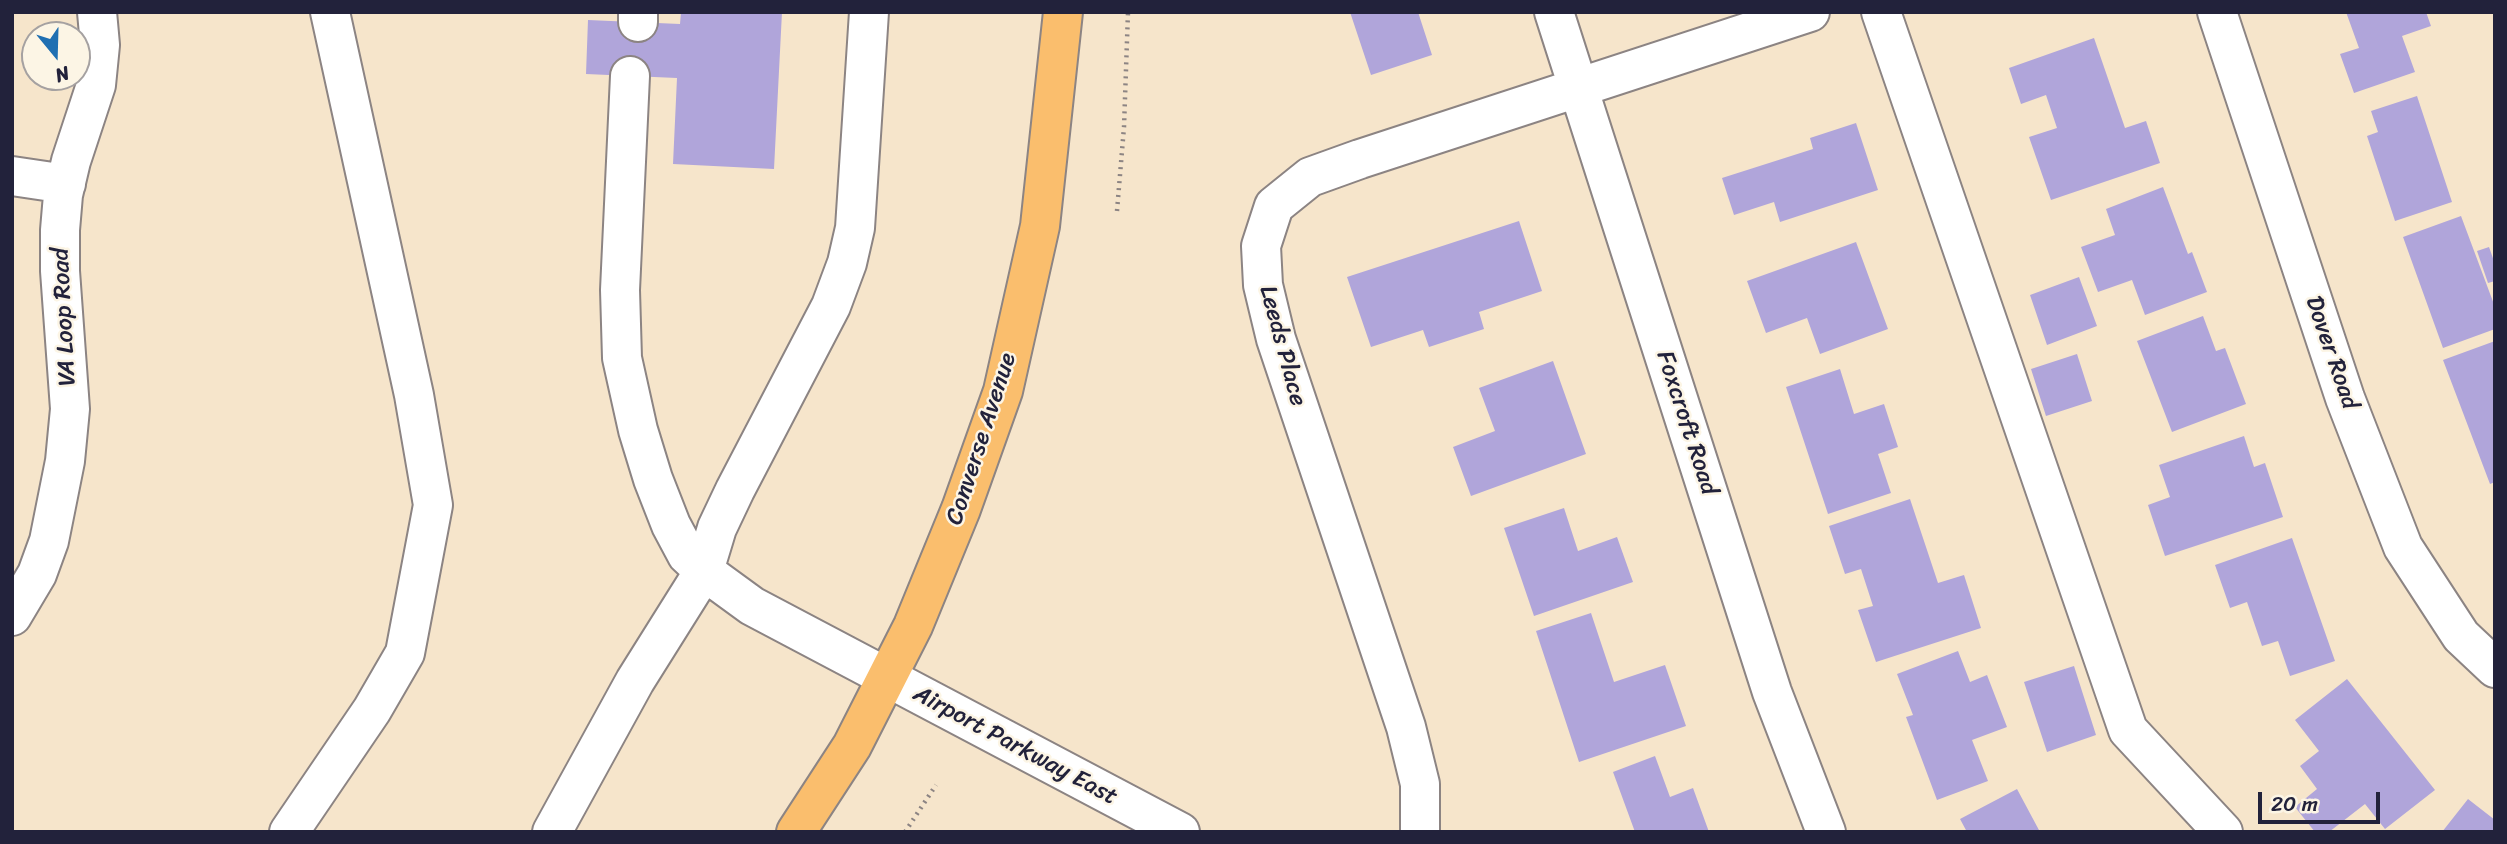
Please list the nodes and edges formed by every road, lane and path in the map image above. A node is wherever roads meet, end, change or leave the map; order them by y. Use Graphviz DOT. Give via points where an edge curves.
graph roads {
  1 [pos="97,12"];
  2 [pos="330,12"];
  3 [pos="869,12"];
  4 [pos="1063,12"];
  5 [pos="1128,12"];
  6 [pos="1554,12"];
  7 [pos="1810,12"];
  8 [pos="1881,12"];
  9 [pos="2217,12"];
  10 [pos="630,76"];
  11 [pos="1580,88"];
  12 [pos="12,176"];
  13 [pos="66,184"];
  14 [pos="1117,211"];
  15 [pos="704,571"];
  16 [pos="12,615"];
  17 [pos="2495,668"];
  18 [pos="887,679"];
  19 [pos="936,785"];
  20 [pos="289,832"];
  21 [pos="552,832"];
  22 [pos="796,832"];
  23 [pos="905,832"];
  24 [pos="1180,832"];
  25 [pos="1420,832"];
  26 [pos="1826,832"];
  27 [pos="2223,832"];
  1 -- 13 [label="street, VA Loop Road" via="96,85"];
  2 -- 20 [label="street" via="414,395 433,505 405,653"];
  3 -- 15 [label="street" via="855,228 847,263 831,306 734,490"];
  4 -- 18 [label="main road, Converse Avenue" via="1040,226 1003,391 961,509"];
  5 -- 14 [label="path"];
  6 -- 11 [label="street, Foxcroft Road"];
  7 -- 11 [label="street, Leeds Place"];
  8 -- 27 [label="street" via="2128,730"];
  9 -- 17 [label="street, Dover Road" via="2345,398 2403,547 2460,636"];
  10 -- 15 [label="street, Airport Parkway East" via="620,290 622,358 638,430 671,525 687,555"];
  11 -- 25 [label="street, Leeds Place" via="1310,177 1274,206 1261,246 1263,285 1276,339 1406,727 1420,784"];
  11 -- 26 [label="street, Foxcroft Road" via="1772,692"];
  12 -- 13 [label="street"];
  13 -- 16 [label="street, VA Loop Road" via="60,230 70,409 65,461 37,574"];
  15 -- 18 [label="street, Airport Parkway East" via="752,606"];
  15 -- 21 [label="street" via="635,681"];
  18 -- 22 [label="main road, Converse Avenue" via="852,746"];
  18 -- 24 [label="street, Airport Parkway East"];
  19 -- 23 [label="path"];
}
